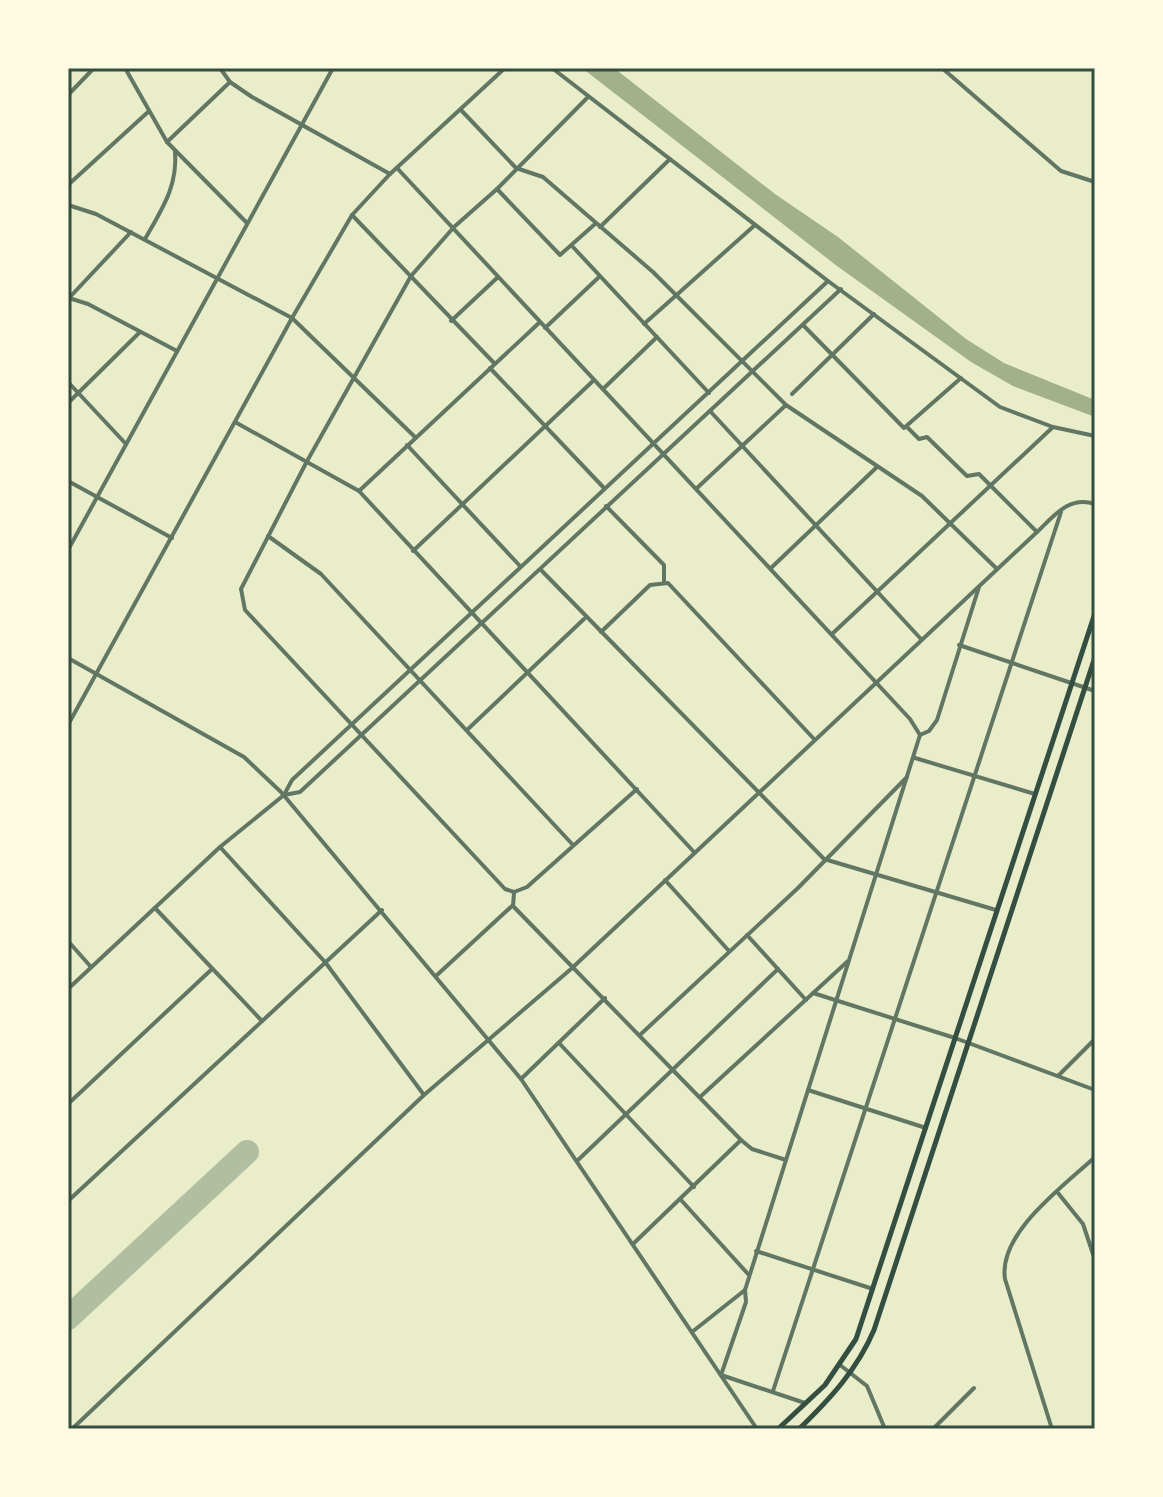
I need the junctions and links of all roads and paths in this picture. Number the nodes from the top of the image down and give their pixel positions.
1 (94, 68) edge
2 (125, 68) edge
3 (220, 68) edge
4 (333, 68) edge
5 (505, 68) edge
6 (552, 68) edge
7 (942, 68) edge
8 (230, 82) junction
9 (68, 95) edge
10 (588, 97) junction
11 (461, 110) junction
12 (148, 112) junction
13 (301, 124) junction
14 (167, 142) junction
15 (175, 151) junction
16 (670, 159) junction
17 (397, 168) junction
18 (516, 168) junction
19 (390, 174) junction
20 (1095, 182) edge
21 (68, 185) edge
22 (497, 189) junction
23 (68, 205) edge
24 (352, 215) junction
25 (247, 223) junction
26 (595, 224) junction
27 (755, 225) junction
28 (454, 227) junction
29 (600, 227) junction
30 (131, 232) junction
31 (145, 239) junction
32 (573, 247) junction
33 (411, 276) junction
34 (600, 276) junction
35 (498, 277) junction
36 (217, 279) junction
37 (828, 281) junction
38 (841, 289) junction
39 (676, 293) junction
40 (69, 298) edge
41 (874, 314) junction
42 (292, 318) junction
43 (451, 321) junction
44 (540, 322) junction
45 (644, 324) junction
46 (802, 325) junction
47 (545, 328) junction
48 (141, 332) junction
49 (657, 337) junction
50 (177, 351) junction
51 (831, 355) junction
52 (741, 362) junction
53 (492, 366) junction
54 (751, 373) junction
55 (354, 378) junction
56 (961, 378) junction
57 (594, 380) junction
58 (68, 382) edge
59 (603, 389) junction
60 (78, 393) junction
61 (709, 393) junction
62 (792, 394) dead end
63 (68, 403) edge
64 (786, 405) junction
65 (710, 411) junction
66 (235, 422) junction
67 (546, 426) junction
68 (1053, 427) junction
69 (908, 428) junction
70 (1095, 436) edge
71 (415, 437) junction
72 (654, 443) junction
73 (126, 444) junction
74 (407, 445) junction
75 (742, 446) junction
76 (664, 454) junction
77 (306, 463) junction
78 (877, 467) junction
79 (68, 481) edge
80 (992, 486) junction
81 (605, 489) junction
82 (696, 489) junction
83 (359, 491) junction
84 (97, 497) junction
85 (1095, 504) edge
86 (463, 505) junction
87 (606, 506) junction
88 (1062, 509) junction
89 (952, 524) junction
90 (814, 526) junction
91 (1037, 532) junction
92 (268, 536) junction
93 (172, 538) junction
94 (68, 550) edge
95 (413, 551) junction
96 (521, 566) junction
97 (771, 568) junction
98 (997, 569) junction
99 (541, 570) junction
100 (664, 582) junction
101 (980, 585) junction
102 (876, 593) junction
103 (473, 612) junction
104 (1095, 613) edge
105 (585, 618) junction
106 (482, 624) junction
107 (601, 632) junction
108 (832, 634) junction
109 (921, 639) junction
110 (959, 645) junction
111 (1095, 657) edge
112 (68, 658) edge
113 (1012, 663) junction
114 (411, 670) junction
115 (526, 672) junction
116 (96, 673) junction
117 (422, 681) junction
118 (876, 682) junction
119 (1072, 683) junction
120 (1086, 688) junction
121 (1095, 691) edge
122 (68, 725) edge
123 (351, 726) junction
124 (467, 730) junction
125 (920, 735) junction
126 (361, 736) junction
127 (814, 739) junction
128 (915, 758) junction
129 (975, 775) junction
130 (909, 776) junction
131 (637, 789) junction
132 (758, 792) junction
133 (1035, 794) junction
134 (284, 795) junction
135 (573, 845) junction
136 (220, 847) junction
137 (1017, 848) junction
138 (694, 852) junction
139 (1031, 852) junction
140 (824, 859) junction
141 (878, 873) junction
142 (665, 880) junction
143 (936, 890) junction
144 (514, 892) junction
145 (1001, 894) junction
146 (1016, 899) junction
147 (513, 906) junction
148 (155, 908) junction
149 (382, 910) junction
150 (996, 910) junction
151 (747, 935) junction
152 (68, 941) edge
153 (729, 951) junction
154 (848, 961) junction
155 (325, 962) junction
156 (575, 966) junction
157 (91, 967) junction
158 (212, 969) junction
159 (778, 969) junction
160 (437, 975) junction
161 (68, 989) edge
162 (813, 993) junction
163 (605, 998) junction
164 (837, 999) junction
165 (806, 1000) junction
166 (895, 1018) junction
167 (262, 1021) junction
168 (641, 1034) junction
169 (955, 1038) junction
170 (1095, 1039) edge
171 (492, 1040) junction
172 (559, 1043) junction
173 (969, 1043) junction
174 (672, 1067) junction
175 (1059, 1075) junction
176 (521, 1079) junction
177 (808, 1090) junction
178 (1095, 1090) edge
179 (424, 1095) junction
180 (700, 1097) junction
181 (68, 1104) edge
182 (866, 1108) junction
183 (627, 1113) junction
184 (926, 1128) junction
185 (741, 1140) junction
186 (1095, 1157) edge
187 (786, 1160) junction
188 (577, 1161) junction
189 (694, 1187) junction
190 (1058, 1193) junction
191 (681, 1200) junction
192 (68, 1201) edge
193 (633, 1244) junction
194 (756, 1251) junction
195 (1095, 1260) edge
196 (814, 1268) junction
197 (748, 1274) junction
198 (873, 1289) junction
199 (745, 1290) junction
200 (692, 1332) junction
201 (840, 1365) junction
202 (850, 1374) junction
203 (721, 1375) junction
204 (974, 1388) dead end
205 (773, 1391) junction
206 (806, 1403) junction
207 (72, 1429) edge
208 (757, 1429) edge
209 (778, 1429) edge
210 (799, 1429) edge
211 (885, 1429) edge
212 (933, 1429) edge
213 (1052, 1429) edge

1 - 9 street
2 - 12 street
3 - 8 street
4 - 13 street
5 - 11 street
6 - 10 street
7 - 20 street
8 - 13 street
8 - 14 street
10 - 16 street
10 - 18 street
11 - 17 street
11 - 18 street
12 - 14 street
12 - 21 street
13 - 19 street
13 - 25 street
14 - 15 street
15 - 25 street
15 - 31 street
16 - 27 street
16 - 29 street
17 - 19 street
17 - 28 street
18 - 22 street
18 - 26 street
19 - 24 street
22 - 28 street
22 - 32 street
23 - 30 street
24 - 33 street
24 - 42 street
25 - 36 street
26 - 29 street
26 - 32 street
27 - 37 street
27 - 39 street
28 - 33 street
28 - 35 street
29 - 39 street
30 - 31 street
30 - 40 street
31 - 36 street
32 - 34 street
33 - 43 street
33 - 55 street
34 - 45 street
34 - 47 street
35 - 43 street
35 - 44 street
36 - 42 street
36 - 50 street
37 - 38 street
37 - 52 street
38 - 41 street
38 - 46 street
39 - 45 street
39 - 52 street
40 - 48 street
41 - 51 street
41 - 56 street
42 - 55 street
42 - 66 street
43 - 53 street
44 - 47 street
44 - 53 street
45 - 49 street
46 - 51 street
46 - 54 street
47 - 57 street
48 - 50 street
48 - 60 street
49 - 59 street
49 - 61 street
50 - 73 street
51 - 62 street
51 - 69 street
52 - 54 street
52 - 61 street
53 - 67 street
53 - 71 street
54 - 64 street
54 - 65 street
55 - 71 street
55 - 77 street
56 - 68 street
56 - 69 street
57 - 59 street
57 - 67 street
58 - 60 street
59 - 72 street
60 - 63 street
60 - 73 street
61 - 72 street
64 - 75 street
64 - 78 street
65 - 75 street
65 - 76 street
66 - 77 street
66 - 93 street
67 - 81 street
67 - 86 street
68 - 70 street
68 - 80 street
69 - 80 street
71 - 74 street
72 - 76 street
72 - 81 street
73 - 84 street
74 - 83 street
74 - 86 street
75 - 82 street
75 - 90 street
76 - 82 street
76 - 87 street
77 - 83 street
77 - 92 street
78 - 89 street
78 - 90 street
79 - 84 street
80 - 89 street
80 - 91 street
81 - 96 street
82 - 97 street
83 - 95 street
84 - 93 street
84 - 94 street
85 - 88 street
86 - 95 street
86 - 96 street
87 - 99 street
87 - 100 street
88 - 91 street
88 - 113 street
89 - 98 street
89 - 102 street
90 - 97 street
90 - 102 street
91 - 98 street
92 - 114 street
92 - 123 street
93 - 116 street
95 - 103 street
96 - 103 street
97 - 108 street
98 - 101 street
99 - 105 street
99 - 106 street
100 - 107 street
100 - 127 street
101 - 109 street
101 - 110 street
102 - 108 street
102 - 109 street
103 - 106 street
103 - 114 street
104 - 119 main road
105 - 107 street
105 - 115 street
106 - 115 street
106 - 117 street
107 - 132 street
108 - 118 street
109 - 118 street
110 - 113 street
110 - 125 street
111 - 120 main road
112 - 116 street
113 - 119 street
113 - 129 street
114 - 117 street
114 - 123 street
115 - 124 street
115 - 131 street
116 - 122 street
116 - 134 street
117 - 124 street
117 - 126 street
118 - 125 street
118 - 127 street
119 - 120 street
119 - 133 main road
120 - 121 street
120 - 139 main road
123 - 126 street
123 - 134 street
124 - 135 street
125 - 128 street
126 - 134 street
126 - 144 street
127 - 132 street
128 - 129 street
128 - 130 street
129 - 133 street
129 - 143 street
130 - 140 street
130 - 141 street
131 - 135 street
131 - 138 street
132 - 138 street
132 - 140 street
133 - 137 main road
134 - 136 street
134 - 149 street
135 - 144 street
136 - 148 street
136 - 155 street
137 - 139 main road
137 - 145 main road
138 - 142 street
139 - 146 main road
140 - 141 street
140 - 151 street
141 - 143 street
141 - 154 street
142 - 153 street
142 - 156 street
143 - 150 street
143 - 166 street
144 - 147 street
145 - 146 main road
145 - 150 main road
146 - 173 main road
147 - 156 street
147 - 160 street
148 - 157 street
148 - 158 street
149 - 155 street
149 - 160 street
150 - 169 main road
151 - 153 street
151 - 159 street
152 - 157 street
153 - 168 street
154 - 162 street
154 - 164 street
155 - 167 street
155 - 179 street
156 - 163 street
156 - 171 street
157 - 161 street
158 - 167 street
158 - 181 street
159 - 165 street
159 - 174 street
160 - 171 street
162 - 164 street
162 - 165 street
163 - 168 street
163 - 172 street
164 - 166 street
164 - 177 street
165 - 180 street
166 - 169 street
166 - 182 street
167 - 192 street
168 - 174 street
169 - 173 street
169 - 184 main road
170 - 175 street
171 - 176 street
171 - 179 street
172 - 176 street
172 - 183 street
173 - 175 street
173 - 202 main road
174 - 180 street
174 - 183 street
175 - 178 street
176 - 188 street
177 - 182 street
177 - 187 street
179 - 207 street
180 - 185 street
182 - 184 street
182 - 196 street
183 - 188 street
183 - 189 street
184 - 198 main road
185 - 187 street
185 - 189 street
186 - 190 street
187 - 194 street
188 - 193 street
189 - 191 street
190 - 195 street
190 - 213 street
191 - 193 street
191 - 197 street
193 - 200 street
194 - 196 street
194 - 197 street
196 - 198 street
196 - 205 street
197 - 199 street
198 - 201 main road
199 - 200 street
199 - 203 street
200 - 203 street
201 - 202 street
201 - 206 main road
202 - 210 main road
202 - 211 street
203 - 205 street
203 - 208 street
204 - 212 street
205 - 206 street
206 - 209 main road

